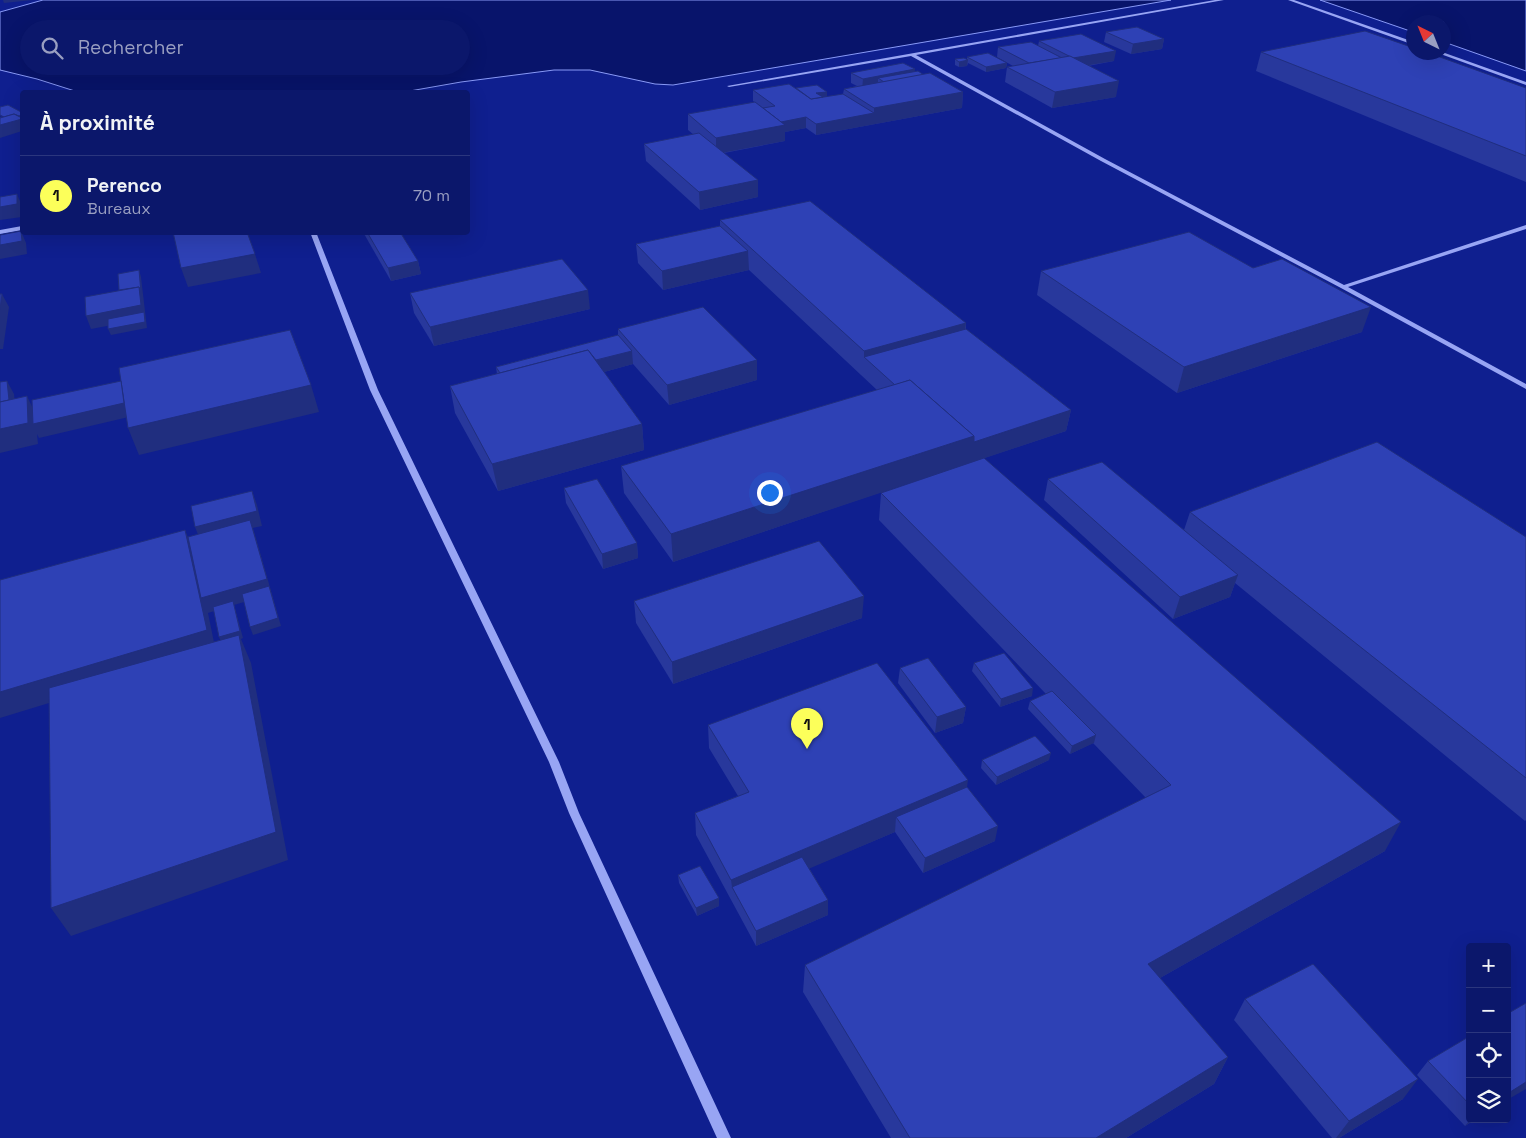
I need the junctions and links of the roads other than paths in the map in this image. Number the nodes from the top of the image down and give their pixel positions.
1 (1222, 0) edge
2 (1290, 0) edge
3 (1406, 41) edge
4 (911, 54) junction
5 (1451, 57) edge
6 (1526, 84) edge
7 (729, 86) dead end
8 (1526, 227) edge
9 (20, 228) edge
10 (0, 232) edge
11 (314, 235) edge
12 (1343, 287) junction
13 (1526, 387) edge
14 (724, 1138) edge

1 - 4 street
2 - 3 street
4 - 7 street
4 - 12 street
5 - 6 street
8 - 12 street
9 - 10 street
11 - 14 street
12 - 13 street

